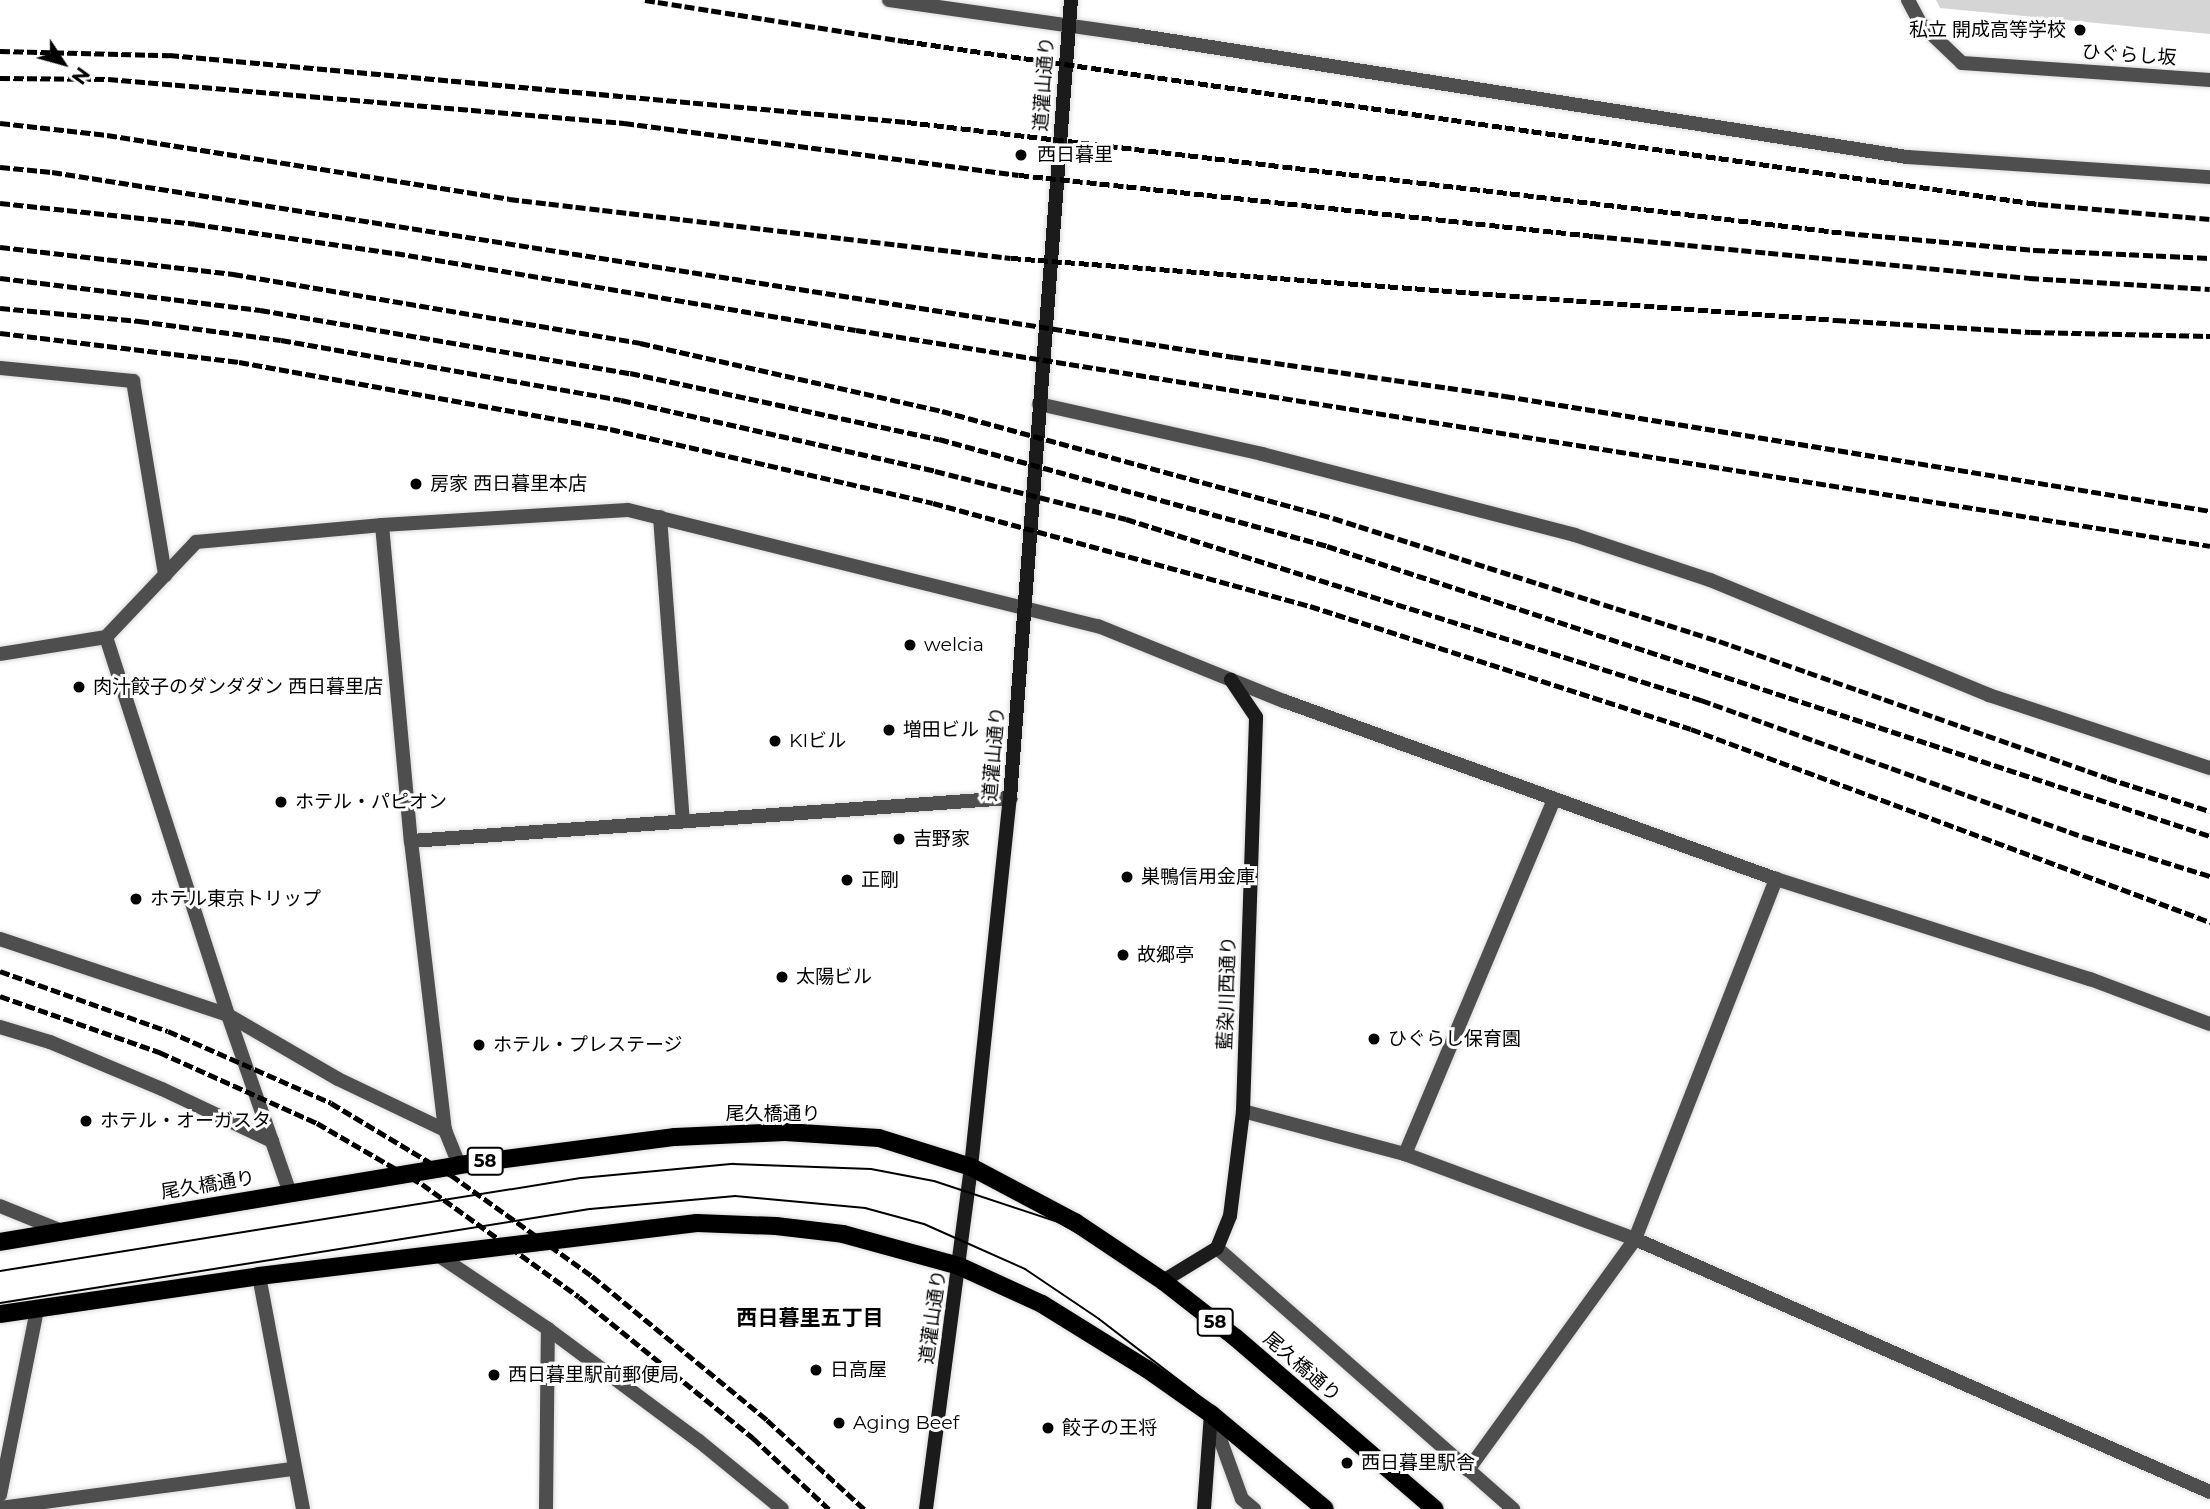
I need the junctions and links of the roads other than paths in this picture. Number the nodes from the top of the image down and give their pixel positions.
1 (889, 0) edge
2 (1070, 0) edge
3 (1908, 0) edge
4 (1068, 25) junction
5 (2210, 80) edge
6 (2210, 177) edge
7 (0, 368) edge
8 (1039, 404) junction
9 (660, 517) junction
10 (382, 525) junction
11 (165, 575) junction
12 (1025, 606) junction
13 (106, 637) junction
14 (0, 654) edge
15 (1230, 680) junction
16 (2210, 768) edge
17 (1010, 798) junction
18 (1554, 799) junction
19 (683, 821) junction
20 (411, 841) junction
21 (1776, 879) junction
22 (0, 939) edge
23 (228, 1015) junction
24 (2210, 1024) edge
25 (0, 1027) edge
26 (1242, 1111) junction
27 (445, 1130) junction
28 (272, 1141) junction
29 (1405, 1154) junction
30 (459, 1165) junction
31 (971, 1167) junction
32 (290, 1193) junction
33 (0, 1206) edge
34 (62, 1231) junction
35 (1635, 1239) junction
36 (0, 1242) edge
37 (1217, 1248) junction
38 (435, 1253) junction
39 (960, 1266) junction
40 (260, 1276) junction
41 (1163, 1281) junction
42 (37, 1309) junction
43 (0, 1314) edge
44 (548, 1329) junction
45 (1211, 1414) junction
46 (294, 1469) junction
47 (1468, 1469) junction
48 (2210, 1492) edge
49 (0, 1495) edge
50 (0, 1508) edge
51 (303, 1509) edge
52 (545, 1509) edge
53 (782, 1509) edge
54 (927, 1509) edge
55 (1204, 1509) edge
56 (1254, 1509) edge
57 (1325, 1509) edge
58 (1436, 1509) edge
59 (1513, 1509) edge

1 - 4 street
2 - 4 main road, 道灌山通り
3 - 5 street, ひぐらし坂
4 - 6 street
4 - 8 main road, 道灌山通り
7 - 11 street
8 - 12 main road, 道灌山通り
8 - 16 street
9 - 10 street
9 - 12 street
9 - 19 street
10 - 11 street
10 - 20 street
11 - 13 street
12 - 15 street
12 - 17 main road, 道灌山通り
13 - 14 street
13 - 23 street
15 - 18 street
15 - 26 main road, 藍染川西通り
17 - 19 street
17 - 31 main road, 道灌山通り
18 - 21 street
18 - 29 street
19 - 20 street
20 - 27 street
21 - 24 street
21 - 35 street
22 - 23 street
23 - 27 street
23 - 28 street
25 - 28 street
26 - 29 street
26 - 37 main road, 藍染川西通り
27 - 30 street
28 - 32 street
29 - 35 street
30 - 31 main road, 尾久橋通り / 58
30 - 32 main road, 尾久橋通り / 58
31 - 39 main road, 道灌山通り
31 - 41 main road, 尾久橋通り / 58
32 - 34 main road, 尾久橋通り / 58
33 - 34 street
34 - 36 main road, 尾久橋通り / 58
35 - 47 street
35 - 48 street
37 - 41 main road
37 - 47 street
38 - 39 main road
38 - 40 main road
38 - 44 street
39 - 45 main road
39 - 54 main road, 道灌山通り
40 - 42 main road
40 - 46 street
41 - 58 main road, 尾久橋通り / 58
42 - 43 main road
42 - 49 street
44 - 52 street
44 - 53 street
45 - 55 main road
45 - 56 street
45 - 57 main road
46 - 50 street
46 - 51 street
47 - 59 street

